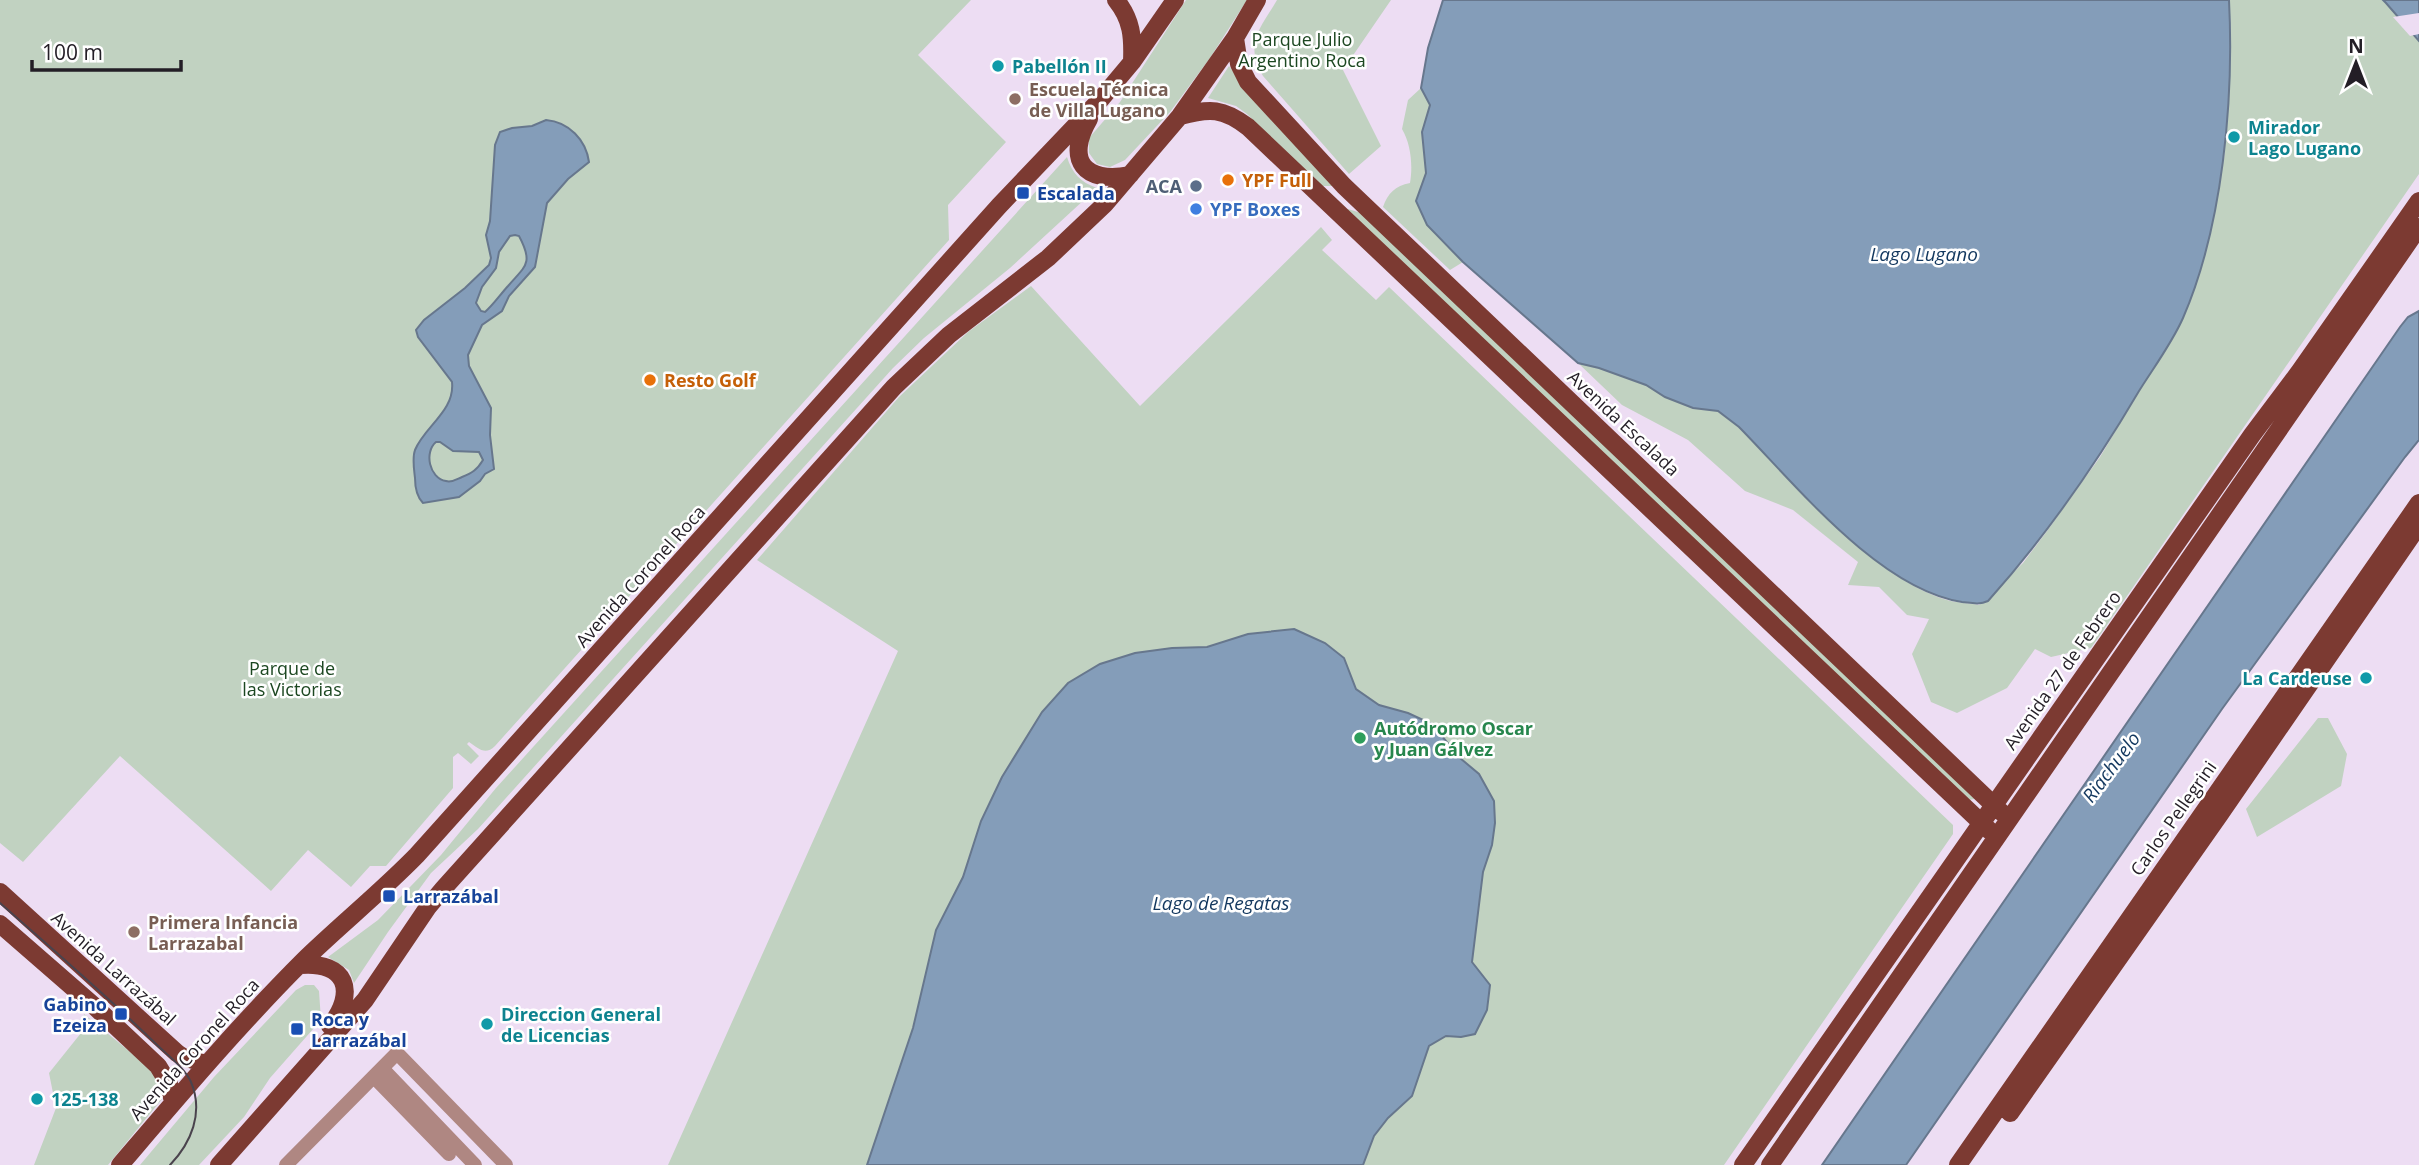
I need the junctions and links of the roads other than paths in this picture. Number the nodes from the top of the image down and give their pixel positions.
1 (1116, 0) edge
2 (1175, 0) edge
3 (1257, 0) edge
4 (1235, 38) junction
5 (1132, 62) junction
6 (1101, 99) junction
7 (1180, 116) junction
8 (1130, 174) junction
9 (1344, 186) junction
10 (2419, 201) edge
11 (1328, 202) junction
12 (2419, 227) edge
13 (2419, 503) edge
14 (2419, 525) edge
15 (1993, 805) junction
16 (2010, 821) junction
17 (1981, 823) junction
18 (1997, 838) junction
19 (0, 892) edge
20 (0, 924) edge
21 (300, 965) junction
22 (315, 1057) junction
23 (205, 1065) junction
24 (378, 1072) junction
25 (173, 1102) junction
26 (491, 1149) junction
27 (449, 1154) dead end
28 (1961, 1161) edge
29 (120, 1165) edge
30 (219, 1165) edge
31 (286, 1165) edge
32 (476, 1165) edge
33 (506, 1165) edge
34 (1743, 1165) edge
35 (1770, 1165) edge

1 - 5 main road
2 - 5 main road, Avenida Coronel Roca
3 - 4 main road
4 - 7 main road
4 - 9 main road, Avenida Escalada
5 - 6 main road, Avenida Coronel Roca
6 - 8 main road
6 - 21 main road, Avenida Coronel Roca
7 - 8 main road
7 - 11 main road
8 - 22 main road
9 - 11 main road
9 - 15 main road, Avenida Escalada
10 - 15 main road, Avenida 27 de Febrero
11 - 17 main road
12 - 16 main road
13 - 28 main road, Carlos Pellegrini
14 - 28 main road, Carlos Pellegrini
15 - 16 main road, Avenida Escalada
15 - 17 main road, Avenida 27 de Febrero
16 - 18 main road
17 - 18 main road
17 - 34 main road, Avenida 27 de Febrero
18 - 35 main road
19 - 23 main road, Avenida Larrazábal
20 - 25 main road
21 - 22 main road
21 - 23 main road, Avenida Coronel Roca
22 - 30 main road
23 - 25 main road, Avenida Coronel Roca
24 - 26 street
24 - 27 street
24 - 31 street
24 - 32 street
25 - 29 main road, Avenida Coronel Roca
26 - 32 street
26 - 33 street

